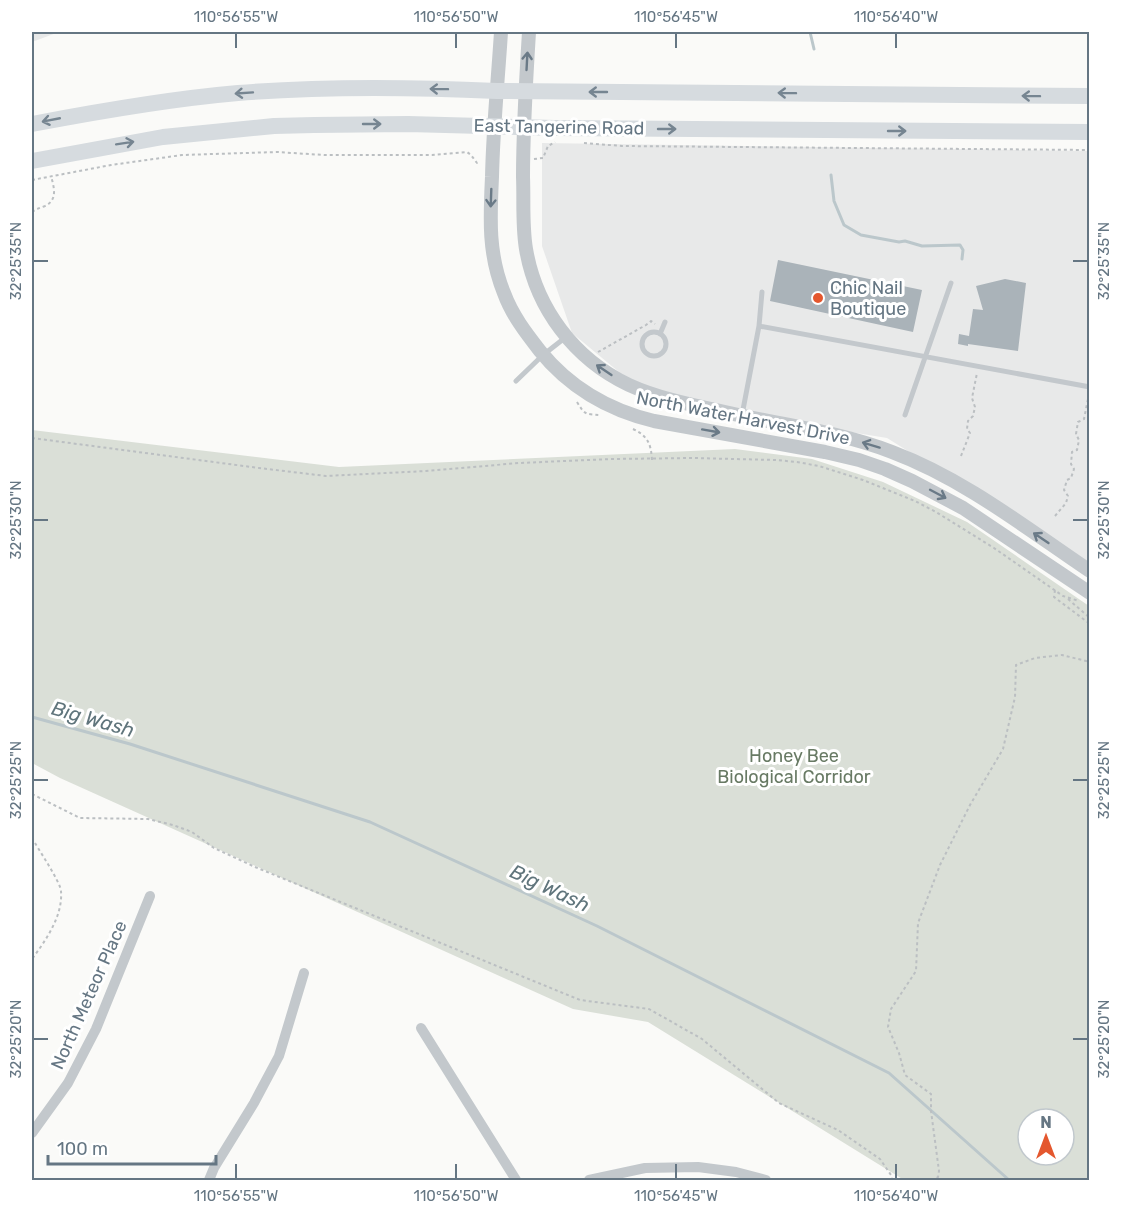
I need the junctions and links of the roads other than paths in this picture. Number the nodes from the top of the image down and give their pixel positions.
1 (501, 32) edge
2 (529, 32) edge
3 (497, 91) junction
4 (526, 92) junction
5 (1089, 96) edge
6 (32, 124) edge
7 (494, 126) junction
8 (525, 127) junction
9 (1089, 132) edge
10 (32, 161) edge
11 (951, 283) dead end
12 (762, 292) dead end
13 (759, 326) junction
14 (662, 328) joint
15 (566, 337) junction
16 (543, 355) junction
17 (926, 356) junction
18 (516, 381) dead end
19 (1089, 387) edge
20 (905, 415) dead end
21 (742, 417) junction
22 (1089, 571) edge
23 (1087, 598) edge
24 (150, 896) dead end
25 (303, 973) dead end
26 (421, 1028) dead end
27 (32, 1133) edge
28 (209, 1180) edge
29 (516, 1180) edge
30 (589, 1180) edge
31 (766, 1180) edge

1 - 3 street, North Water Harvest Drive
4 -> 2 street, North Water Harvest Drive
3 - 4 main road, East Tangerine Road
3 -> 6 main road, East Tangerine Road
3 - 7 street, North Water Harvest Drive
5 -> 4 main road, East Tangerine Road
4 - 8 street, North Water Harvest Drive
7 - 8 main road, East Tangerine Road
10 -> 7 main road, East Tangerine Road
7 -> 16 street, North Water Harvest Drive
8 -> 9 main road, East Tangerine Road
8 - 15 street, North Water Harvest Drive
11 - 17 lane
12 - 13 lane
13 - 17 lane
13 - 21 lane
14 - 14 lane
15 - 16 lane
21 -> 15 street, North Water Harvest Drive
16 - 18 lane
16 -> 23 street, North Water Harvest Drive
17 - 19 lane
17 - 20 lane
22 -> 21 street, North Water Harvest Drive
24 - 27 street, North Meteor Place
25 - 28 street
26 - 29 street
30 - 31 street

